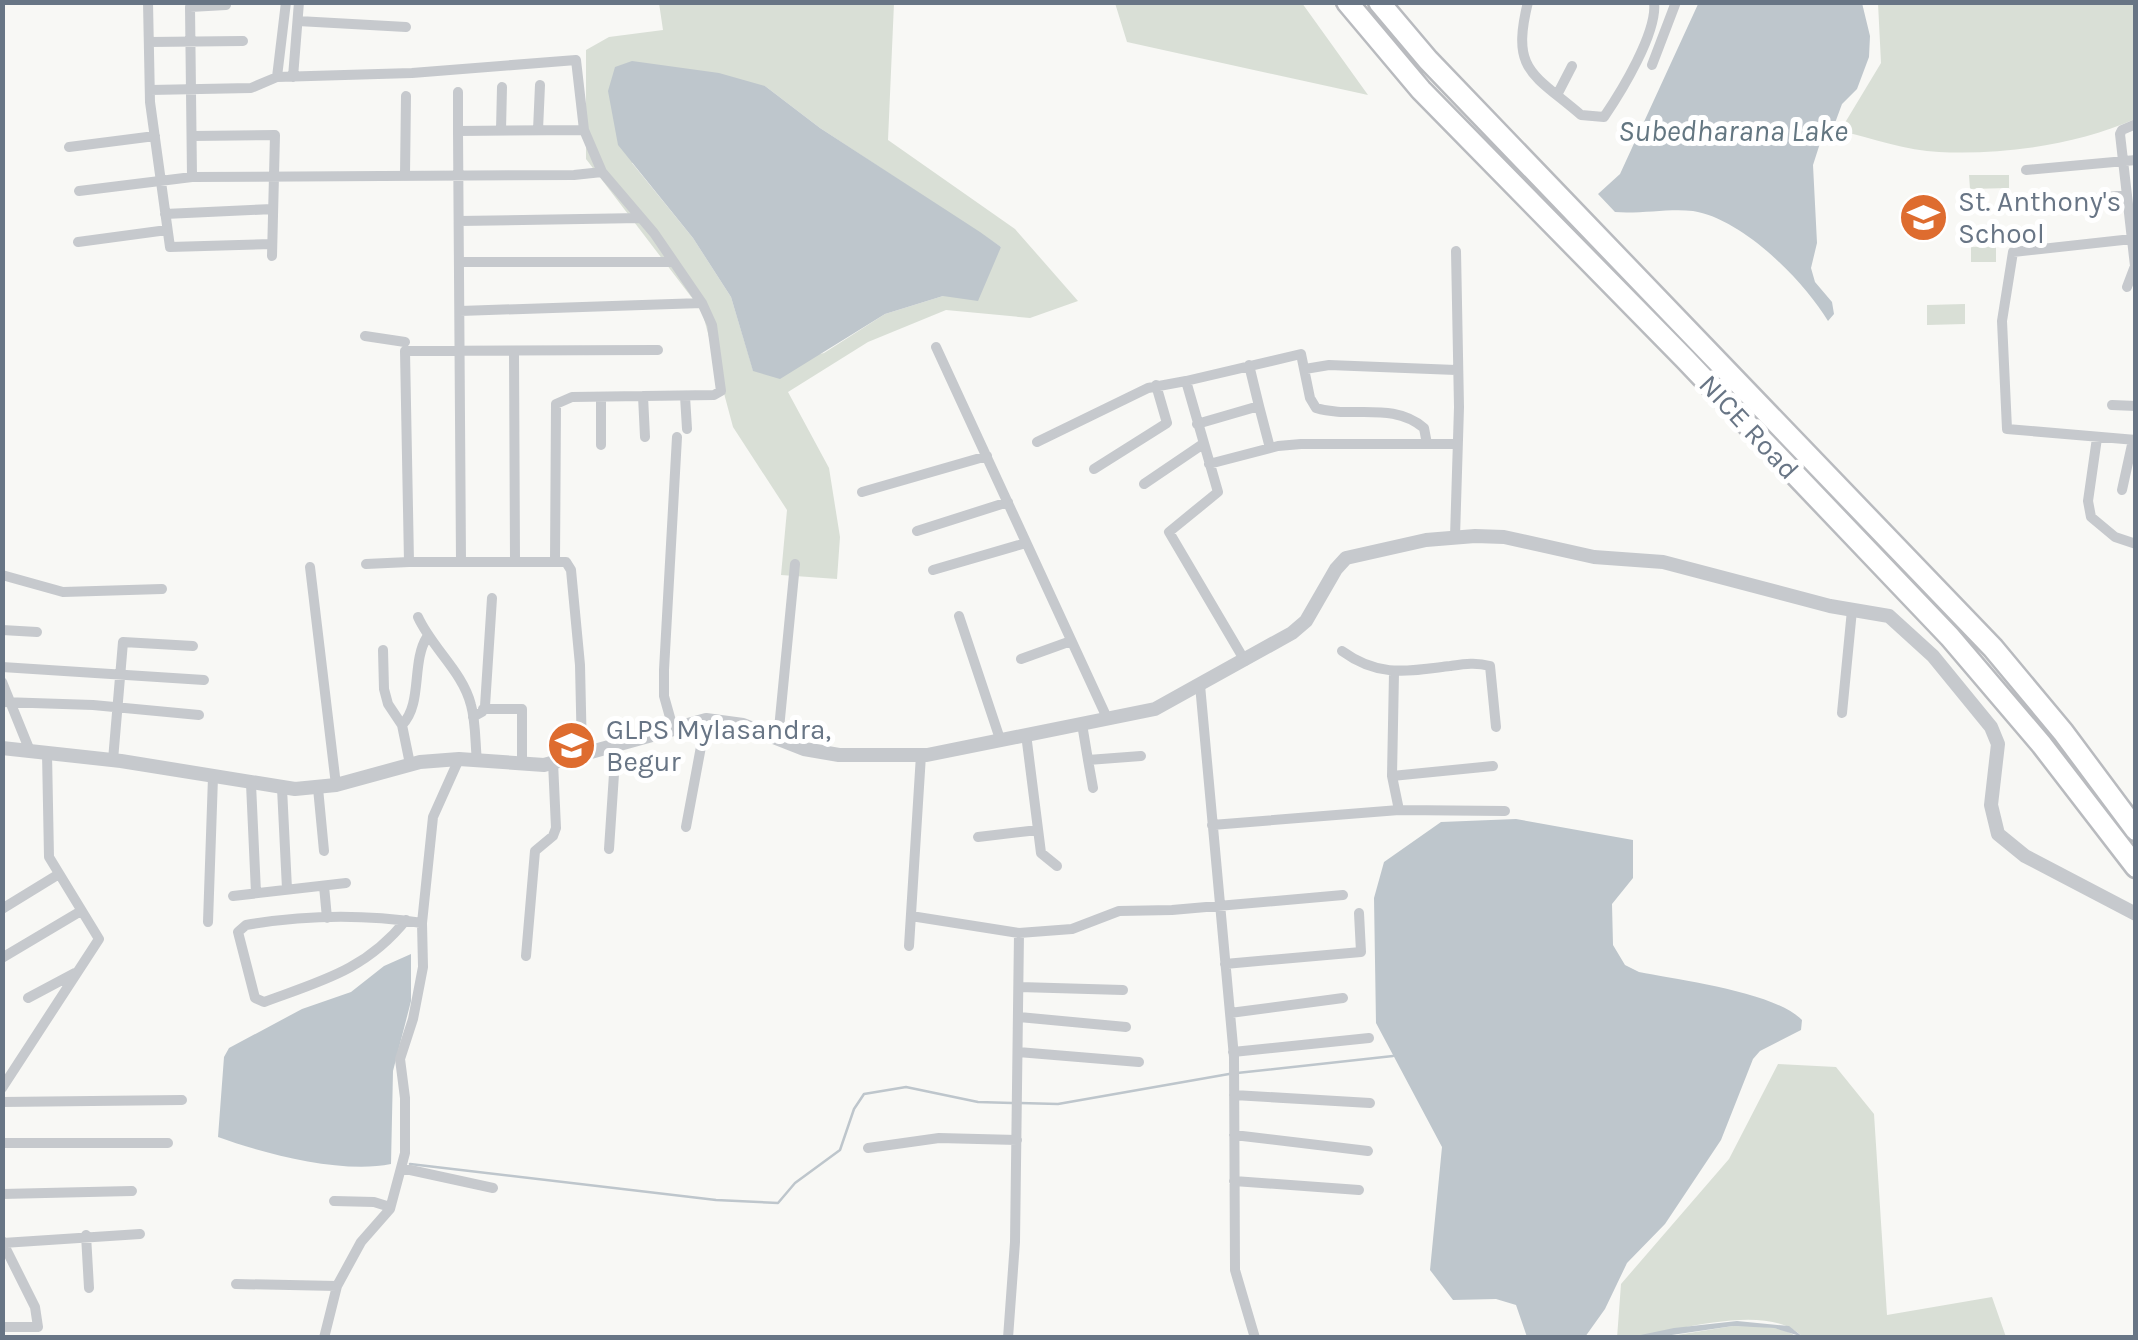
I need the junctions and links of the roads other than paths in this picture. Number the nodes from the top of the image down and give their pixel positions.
1 (148, 2) edge
2 (286, 2) edge
3 (299, 2) edge
4 (1346, 2) edge
5 (1380, 2) edge
6 (1528, 2) edge
7 (1676, 2) edge
8 (226, 5) dead end
9 (1657, 7) edge
10 (298, 21) junction
11 (406, 27) dead end
12 (190, 40) junction
13 (243, 41) dead end
14 (149, 42) junction
15 (1652, 65) dead end
16 (1572, 66) dead end
17 (277, 76) junction
18 (293, 78) junction
19 (540, 85) dead end
20 (502, 87) dead end
21 (190, 89) junction
22 (150, 90) junction
23 (458, 92) dead end
24 (1557, 95) junction
25 (406, 96) dead end
26 (2136, 124) edge
27 (501, 130) junction
28 (538, 130) junction
29 (584, 130) junction
30 (458, 131) junction
31 (155, 136) junction
32 (192, 136) junction
33 (69, 147) dead end
34 (2130, 160) edge
35 (2026, 170) dead end
36 (602, 172) junction
37 (405, 174) junction
38 (458, 174) junction
39 (274, 176) junction
40 (192, 177) junction
41 (161, 180) junction
42 (79, 191) dead end
43 (2128, 195) junction
44 (2031, 205) dead end
45 (274, 209) junction
46 (165, 214) junction
47 (641, 218) junction
48 (459, 221) junction
49 (168, 230) junction
50 (2132, 238) junction
51 (78, 242) dead end
52 (1456, 251) dead end
53 (460, 262) junction
54 (672, 262) junction
55 (2127, 287) dead end
56 (702, 303) junction
57 (460, 311) junction
58 (365, 336) dead end
59 (406, 342) dead end
60 (936, 347) dead end
61 (658, 350) dead end
62 (460, 352) junction
63 (514, 352) junction
64 (1249, 365) junction
65 (1304, 369) junction
66 (1456, 370) junction
67 (1186, 381) junction
68 (1156, 386) junction
69 (643, 396) junction
70 (685, 396) junction
71 (601, 397) junction
72 (2112, 404) dead end
73 (1260, 406) junction
74 (2136, 406) edge
75 (1197, 424) junction
76 (687, 429) dead end
77 (645, 436) dead end
78 (677, 437) dead end
79 (2097, 438) junction
80 (2134, 440) edge
81 (1038, 442) dead end
82 (1203, 444) junction
83 (1427, 444) junction
84 (1457, 444) junction
85 (602, 445) dead end
86 (1270, 448) junction
87 (986, 456) junction
88 (1209, 464) junction
89 (1094, 469) dead end
90 (1144, 484) dead end
91 (2122, 490) dead end
92 (862, 492) dead end
93 (1008, 502) junction
94 (917, 531) dead end
95 (1455, 537) junction
96 (1026, 543) junction
97 (2136, 544) edge
98 (555, 561) junction
99 (409, 562) junction
100 (460, 562) junction
101 (515, 562) junction
102 (366, 564) dead end
103 (795, 564) dead end
104 (310, 567) dead end
105 (933, 570) dead end
106 (2, 574) edge
107 (162, 589) dead end
108 (492, 598) dead end
109 (1852, 610) junction
110 (958, 616) dead end
111 (418, 618) dead end
112 (2, 630) edge
113 (37, 632) dead end
114 (427, 637) junction
115 (1072, 640) junction
116 (193, 646) dead end
117 (383, 650) dead end
118 (1342, 651) dead end
119 (1021, 658) dead end
120 (1245, 661) junction
121 (2, 666) edge
122 (121, 672) junction
123 (1394, 673) junction
124 (204, 680) dead end
125 (2, 682) edge
126 (1200, 686) junction
127 (7, 703) edge
128 (118, 709) junction
129 (484, 709) junction
130 (1842, 713) dead end
131 (200, 715) dead end
132 (473, 717) junction
133 (706, 720) junction
134 (1108, 720) junction
135 (1082, 724) junction
136 (402, 725) junction
137 (1496, 726) dead end
138 (673, 728) junction
139 (1026, 734) junction
140 (778, 739) junction
141 (1000, 739) junction
142 (616, 744) junction
143 (2, 748) edge
144 (30, 751) junction
145 (47, 753) junction
146 (582, 754) junction
147 (921, 755) junction
148 (1141, 756) dead end
149 (113, 760) junction
150 (460, 760) junction
151 (477, 760) junction
152 (1088, 760) junction
153 (553, 762) junction
154 (410, 764) junction
155 (522, 764) junction
156 (1493, 766) dead end
157 (213, 776) junction
158 (1392, 776) junction
159 (250, 784) junction
160 (336, 786) junction
161 (282, 788) junction
162 (318, 788) junction
163 (1093, 788) dead end
164 (1399, 810) junction
165 (1505, 811) dead end
166 (1212, 825) junction
167 (686, 827) dead end
168 (1038, 830) junction
169 (2136, 830) edge
170 (978, 837) dead end
171 (609, 849) dead end
172 (324, 852) dead end
173 (1057, 866) dead end
174 (2136, 867) edge
175 (59, 874) junction
176 (346, 884) dead end
177 (324, 886) junction
178 (287, 889) junction
179 (256, 893) junction
180 (1343, 895) dead end
181 (234, 896) dead end
182 (1220, 906) junction
183 (2, 909) edge
184 (81, 911) junction
185 (1358, 913) dead end
186 (2136, 914) edge
187 (911, 916) junction
188 (327, 918) junction
189 (406, 920) junction
190 (208, 922) dead end
191 (422, 923) junction
192 (1020, 933) junction
193 (909, 946) dead end
194 (526, 956) dead end
195 (2, 958) edge
196 (1225, 964) junction
197 (78, 972) junction
198 (1019, 987) junction
199 (1123, 990) dead end
200 (28, 998) dead end
201 (1343, 998) dead end
202 (1230, 1014) junction
203 (1018, 1017) junction
204 (1126, 1027) dead end
205 (1370, 1038) dead end
206 (1018, 1052) junction
207 (1233, 1052) junction
208 (1139, 1062) dead end
209 (2, 1088) edge
210 (1234, 1095) junction
211 (182, 1100) dead end
212 (2, 1102) edge
213 (1370, 1104) dead end
214 (1234, 1135) junction
215 (1017, 1140) junction
216 (2, 1143) edge
217 (168, 1143) dead end
218 (868, 1148) dead end
219 (1368, 1152) dead end
220 (400, 1168) junction
221 (1234, 1181) junction
222 (493, 1188) dead end
223 (1359, 1190) dead end
224 (132, 1191) dead end
225 (2, 1194) edge
226 (334, 1201) dead end
227 (390, 1207) junction
228 (140, 1234) dead end
229 (86, 1235) junction
230 (3, 1242) edge
231 (236, 1284) dead end
232 (337, 1286) junction
233 (89, 1288) dead end
234 (2, 1327) edge
235 (324, 1338) edge
236 (1008, 1338) edge
237 (1255, 1338) edge

1 - 14 street
2 - 17 street
3 - 10 street
4 - 174 highway, NICE Road
5 - 169 highway, NICE Road
6 - 24 street
7 - 15 street
8 - 12 street
9 - 24 street
10 - 11 street
10 - 18 street
12 - 13 street
12 - 14 street
12 - 21 street
14 - 22 street
16 - 24 street
17 - 18 street
17 - 21 street
18 - 29 street
19 - 28 street
20 - 27 street
21 - 22 street
21 - 32 street
22 - 31 street
23 - 30 street
25 - 37 street
26 - 34 street
27 - 28 street
27 - 30 street
28 - 29 street
29 - 36 street
30 - 38 street
31 - 33 street
31 - 41 street
32 - 39 street
32 - 40 street
34 - 35 street
34 - 43 street
36 - 38 street
36 - 47 street
37 - 38 street
37 - 39 street
38 - 48 street
39 - 40 street
39 - 45 street
40 - 41 street
41 - 42 street
41 - 46 street
43 - 44 street
43 - 50 street
45 - 46 street
45 - 49 street
46 - 49 street
47 - 48 street
47 - 54 street
48 - 53 street
49 - 51 street
50 - 55 street
50 - 79 street
52 - 66 street
53 - 54 street
53 - 57 street
54 - 56 street
56 - 57 street
56 - 70 street
57 - 62 street
58 - 59 street
60 - 87 street
61 - 63 street
62 - 63 street
62 - 99 street
62 - 100 street
63 - 101 street
64 - 65 street
64 - 67 street
64 - 73 street
65 - 66 street
65 - 83 street
66 - 84 street
67 - 68 street
67 - 75 street
68 - 81 street
68 - 89 street
69 - 70 street
69 - 71 street
69 - 77 street
70 - 76 street
71 - 85 street
71 - 98 street
72 - 74 street
73 - 75 street
73 - 86 street
75 - 82 street
78 - 138 street
79 - 80 street
79 - 97 street
80 - 91 street
82 - 88 street
82 - 90 street
83 - 84 street
83 - 86 street
84 - 95 street
86 - 88 street
87 - 92 street
87 - 93 street
88 - 120 street
93 - 94 street
93 - 96 street
95 - 109 street
95 - 120 street
96 - 105 street
96 - 115 street
98 - 101 street
98 - 146 street
99 - 100 street
99 - 102 street
100 - 101 street
103 - 140 street
104 - 160 street
106 - 107 street
108 - 129 street
109 - 130 street
109 - 186 street
110 - 141 street
111 - 114 street
112 - 113 street
114 - 132 street
114 - 136 street
115 - 119 street
115 - 134 street
116 - 122 street
117 - 136 street
118 - 123 street
120 - 126 street
121 - 122 street
122 - 124 street
122 - 128 street
123 - 137 street
123 - 158 street
125 - 127 street
126 - 134 street
126 - 166 street
127 - 128 street
127 - 144 street
128 - 131 street
128 - 149 street
129 - 132 street
129 - 155 street
132 - 151 street
133 - 138 street
133 - 140 street
133 - 167 street
134 - 135 street
135 - 139 street
135 - 152 street
136 - 154 street
138 - 142 street
139 - 141 street
139 - 168 street
140 - 147 street
141 - 147 street
142 - 146 street
142 - 171 street
143 - 144 street
144 - 145 street
145 - 149 street
145 - 175 street
146 - 153 street
147 - 187 street
148 - 152 street
149 - 157 street
150 - 151 street
150 - 154 street
150 - 191 street
151 - 155 street
152 - 163 street
153 - 155 street
153 - 194 street
154 - 160 street
156 - 158 street
157 - 159 street
157 - 190 street
158 - 164 street
159 - 161 street
159 - 179 street
160 - 162 street
161 - 162 street
161 - 178 street
162 - 172 street
164 - 165 street
164 - 166 street
166 - 182 street
168 - 170 street
168 - 173 street
175 - 183 street
175 - 184 street
176 - 177 street
177 - 178 street
177 - 188 street
178 - 179 street
179 - 181 street
180 - 182 street
182 - 192 street
182 - 196 street
184 - 195 street
184 - 197 street
185 - 196 street
187 - 192 street
187 - 193 street
188 - 189 street
188 - 189 street
189 - 191 street
191 - 220 street
192 - 198 street
196 - 202 street
197 - 200 street
197 - 209 street
198 - 199 street
198 - 203 street
201 - 202 street
202 - 207 street
203 - 204 street
203 - 206 street
205 - 207 street
206 - 208 street
206 - 215 street
207 - 210 street
210 - 213 street
210 - 214 street
211 - 212 street
214 - 219 street
214 - 221 street
215 - 218 street
215 - 236 street
216 - 217 street
220 - 222 street
220 - 227 street
221 - 223 street
221 - 237 street
224 - 225 street
226 - 227 street
227 - 232 street
228 - 229 street
229 - 230 street
229 - 233 street
230 - 234 street
231 - 232 street
232 - 235 street

